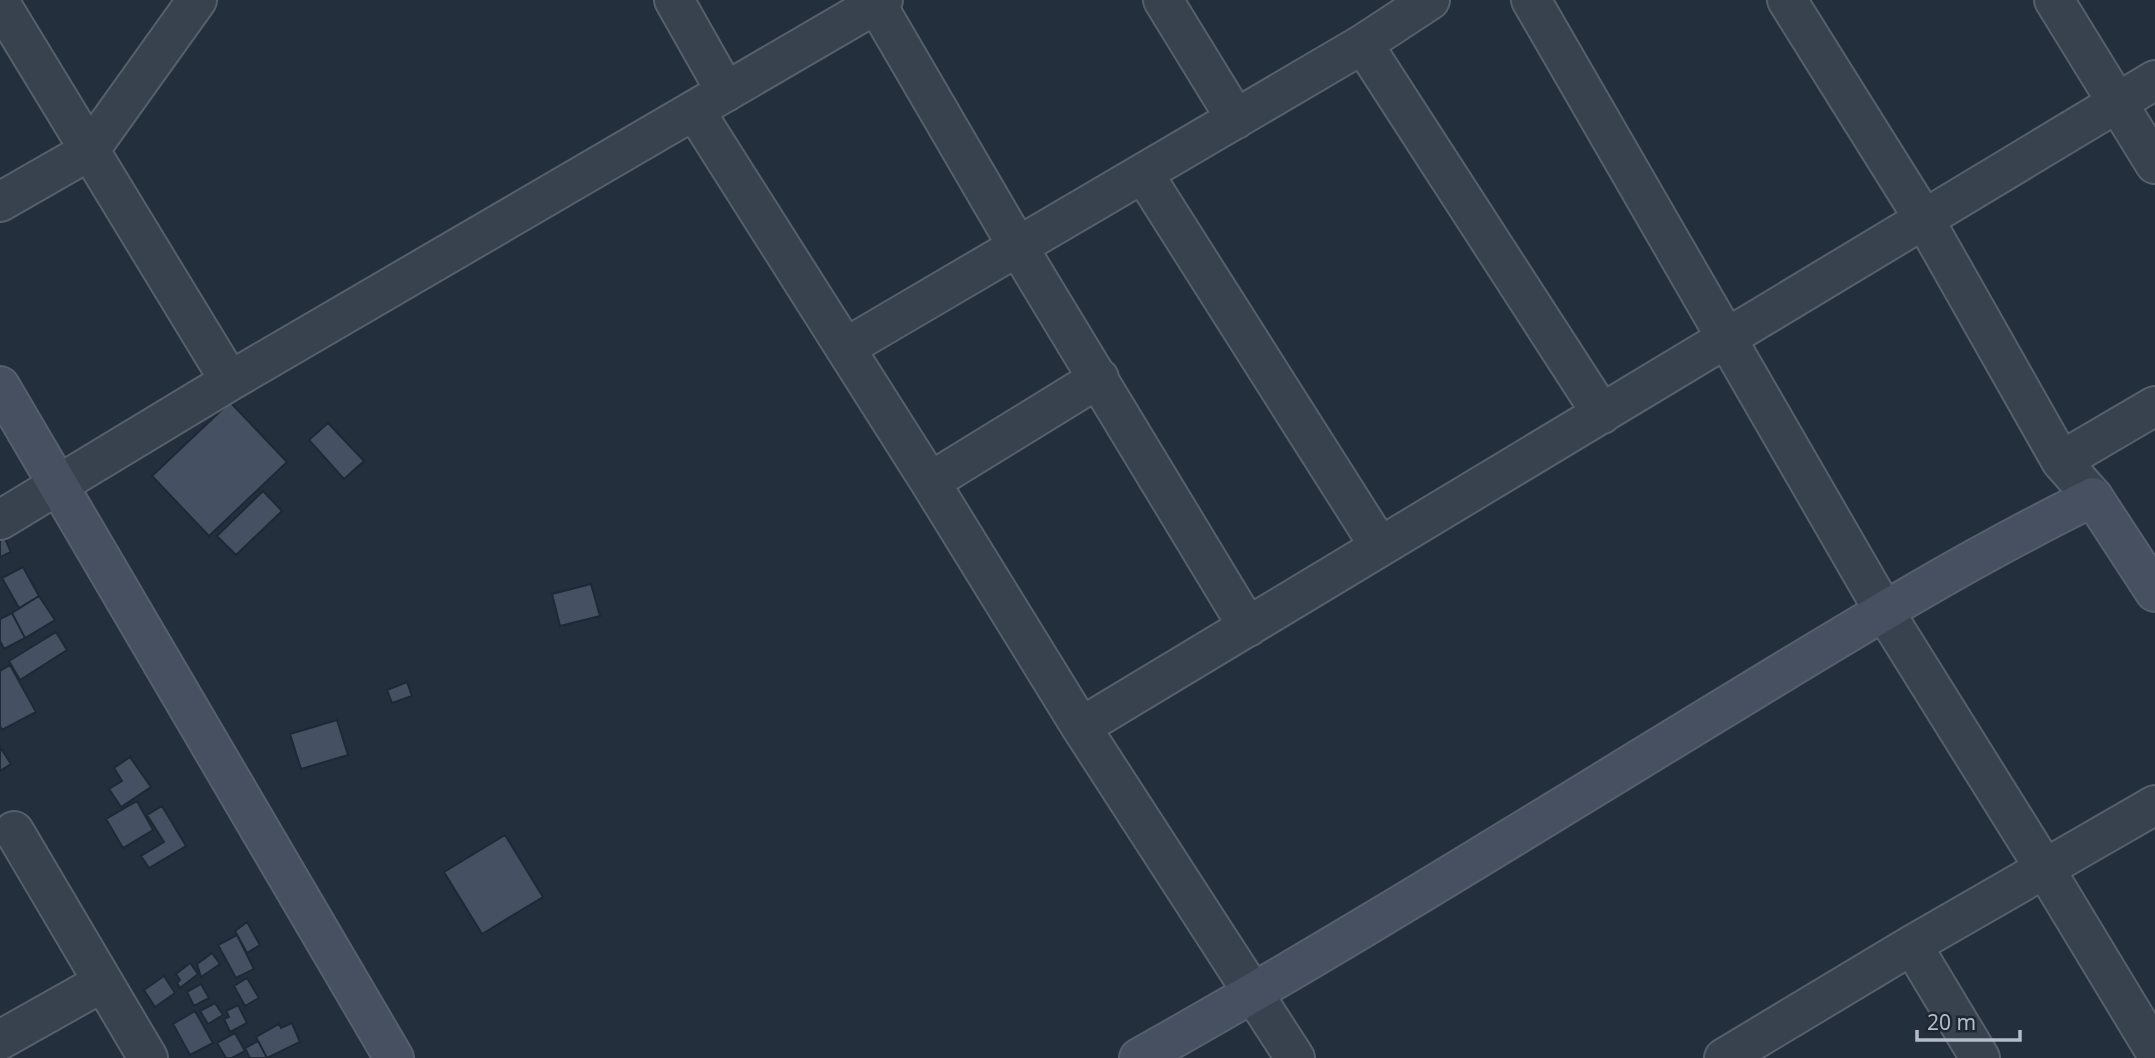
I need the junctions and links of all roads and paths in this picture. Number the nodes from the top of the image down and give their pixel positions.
1 (197, 0) edge
2 (674, 0) edge
3 (1163, 0) edge
4 (1430, 0) edge
5 (1531, 0) edge
6 (1787, 0) edge
7 (2054, 0) edge
8 (878, 1) edge
9 (0, 3) edge
10 (1363, 44) junction
11 (2155, 80) edge
12 (711, 102) junction
13 (2116, 103) junction
14 (1236, 119) junction
15 (89, 151) junction
16 (2155, 164) edge
17 (1143, 173) junction
18 (0, 202) edge
19 (1924, 219) junction
20 (1018, 247) junction
21 (1728, 338) junction
22 (845, 348) junction
23 (1099, 378) junction
24 (230, 381) junction
25 (0, 386) edge
26 (2155, 406) edge
27 (1602, 414) junction
28 (2061, 461) junction
29 (930, 482) junction
30 (58, 485) junction
31 (2093, 497) junction
32 (0, 520) edge
33 (1380, 547) junction
34 (2155, 592) edge
35 (1884, 611) junction
36 (1248, 627) junction
37 (1081, 727) junction
38 (2155, 805) edge
39 (15, 831) dead end
40 (2045, 869) junction
41 (1912, 945) junction
42 (103, 982) junction
43 (1253, 994) junction
44 (0, 1040) edge
45 (2155, 1051) edge
46 (148, 1058) edge
47 (394, 1058) edge
48 (1139, 1058) edge
49 (1295, 1058) edge
50 (1724, 1058) edge
51 (1980, 1058) edge

1 - 15 street
2 - 12 street
3 - 14 street
4 - 10 street
5 - 21 street
6 - 19 street
7 - 13 street
8 - 12 street
8 - 20 street
9 - 15 street
10 - 14 street
10 - 27 street
11 - 13 street
12 - 22 street
12 - 24 street
13 - 16 street
13 - 19 street
14 - 17 street
15 - 18 street
15 - 24 street
17 - 20 street
17 - 33 street
19 - 21 street
19 - 28 street
20 - 22 street
20 - 23 street
21 - 27 street
21 - 35 street
22 - 29 street
23 - 29 street
23 - 36 street
24 - 30 street
25 - 30 main road
26 - 28 street
27 - 33 street
28 - 31 street
29 - 37 street
30 - 32 street
30 - 47 main road
31 - 34 main road
31 - 35 main road
33 - 36 street
35 - 40 street
35 - 43 main road
36 - 37 street
37 - 43 street
38 - 40 street
39 - 42 street
40 - 41 street
40 - 45 street
41 - 50 street
41 - 51 street
42 - 44 street
42 - 46 street
43 - 48 main road
43 - 49 street

